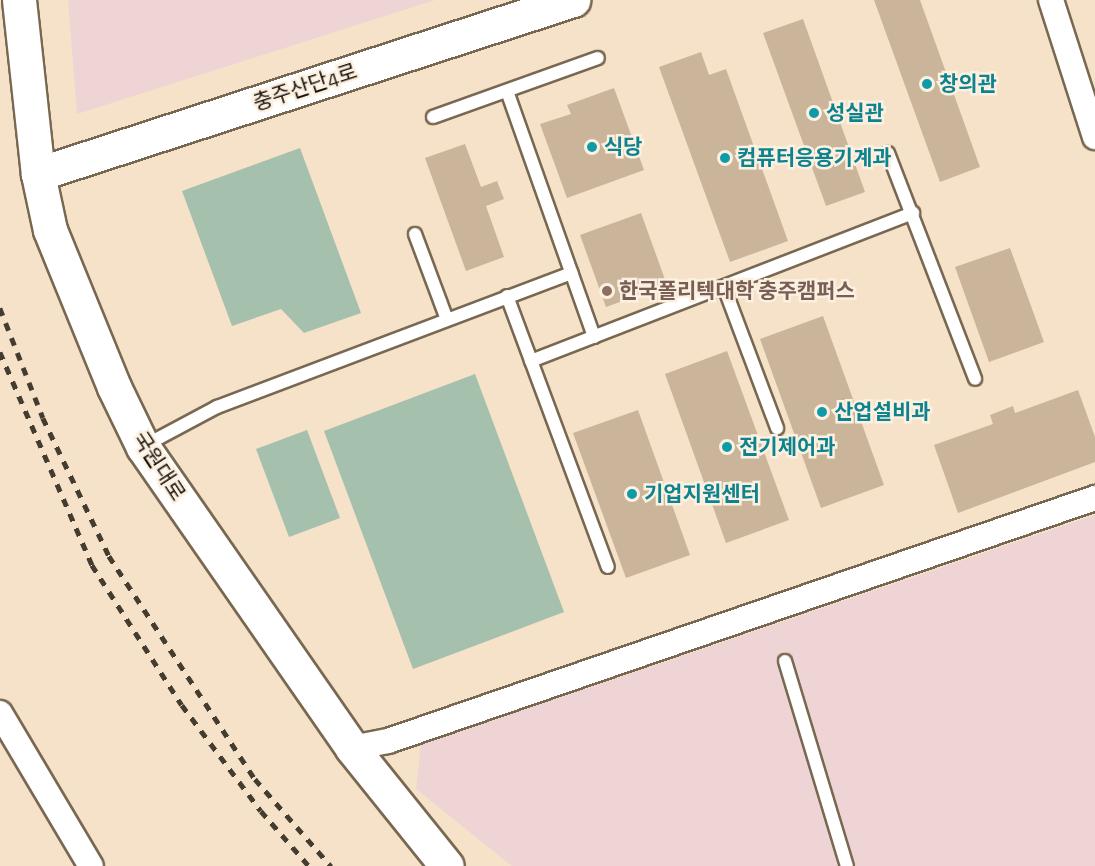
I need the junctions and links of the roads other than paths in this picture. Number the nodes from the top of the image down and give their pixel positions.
1 (19, 0) edge
2 (573, 0) edge
3 (1050, 0) edge
4 (598, 58) dead end
5 (507, 91) junction
6 (432, 117) dead end
7 (1095, 137) edge
8 (888, 153) dead end
9 (38, 174) junction
10 (913, 213) junction
11 (415, 234) dead end
12 (571, 273) junction
13 (724, 287) junction
14 (507, 296) junction
15 (446, 317) junction
16 (594, 337) junction
17 (531, 361) junction
18 (975, 379) dead end
19 (777, 428) dead end
20 (143, 447) junction
21 (1095, 498) edge
22 (608, 567) dead end
23 (785, 661) dead end
24 (0, 713) edge
25 (352, 748) junction
26 (92, 866) edge
27 (447, 866) edge
28 (847, 866) edge

1 - 9 street, 국원대로
2 - 9 street, 충주산단4로
3 - 7 street
4 - 5 lane
5 - 6 lane
5 - 12 lane
8 - 10 lane
9 - 20 street, 국원대로
10 - 13 lane
10 - 18 lane
11 - 15 lane
12 - 14 lane
12 - 16 lane
13 - 16 lane
13 - 19 lane
14 - 15 lane
14 - 17 lane
15 - 20 lane
16 - 17 lane
17 - 22 lane
20 - 25 street, 국원대로
21 - 25 street
23 - 28 lane
24 - 26 street
25 - 27 street, 국원대로

